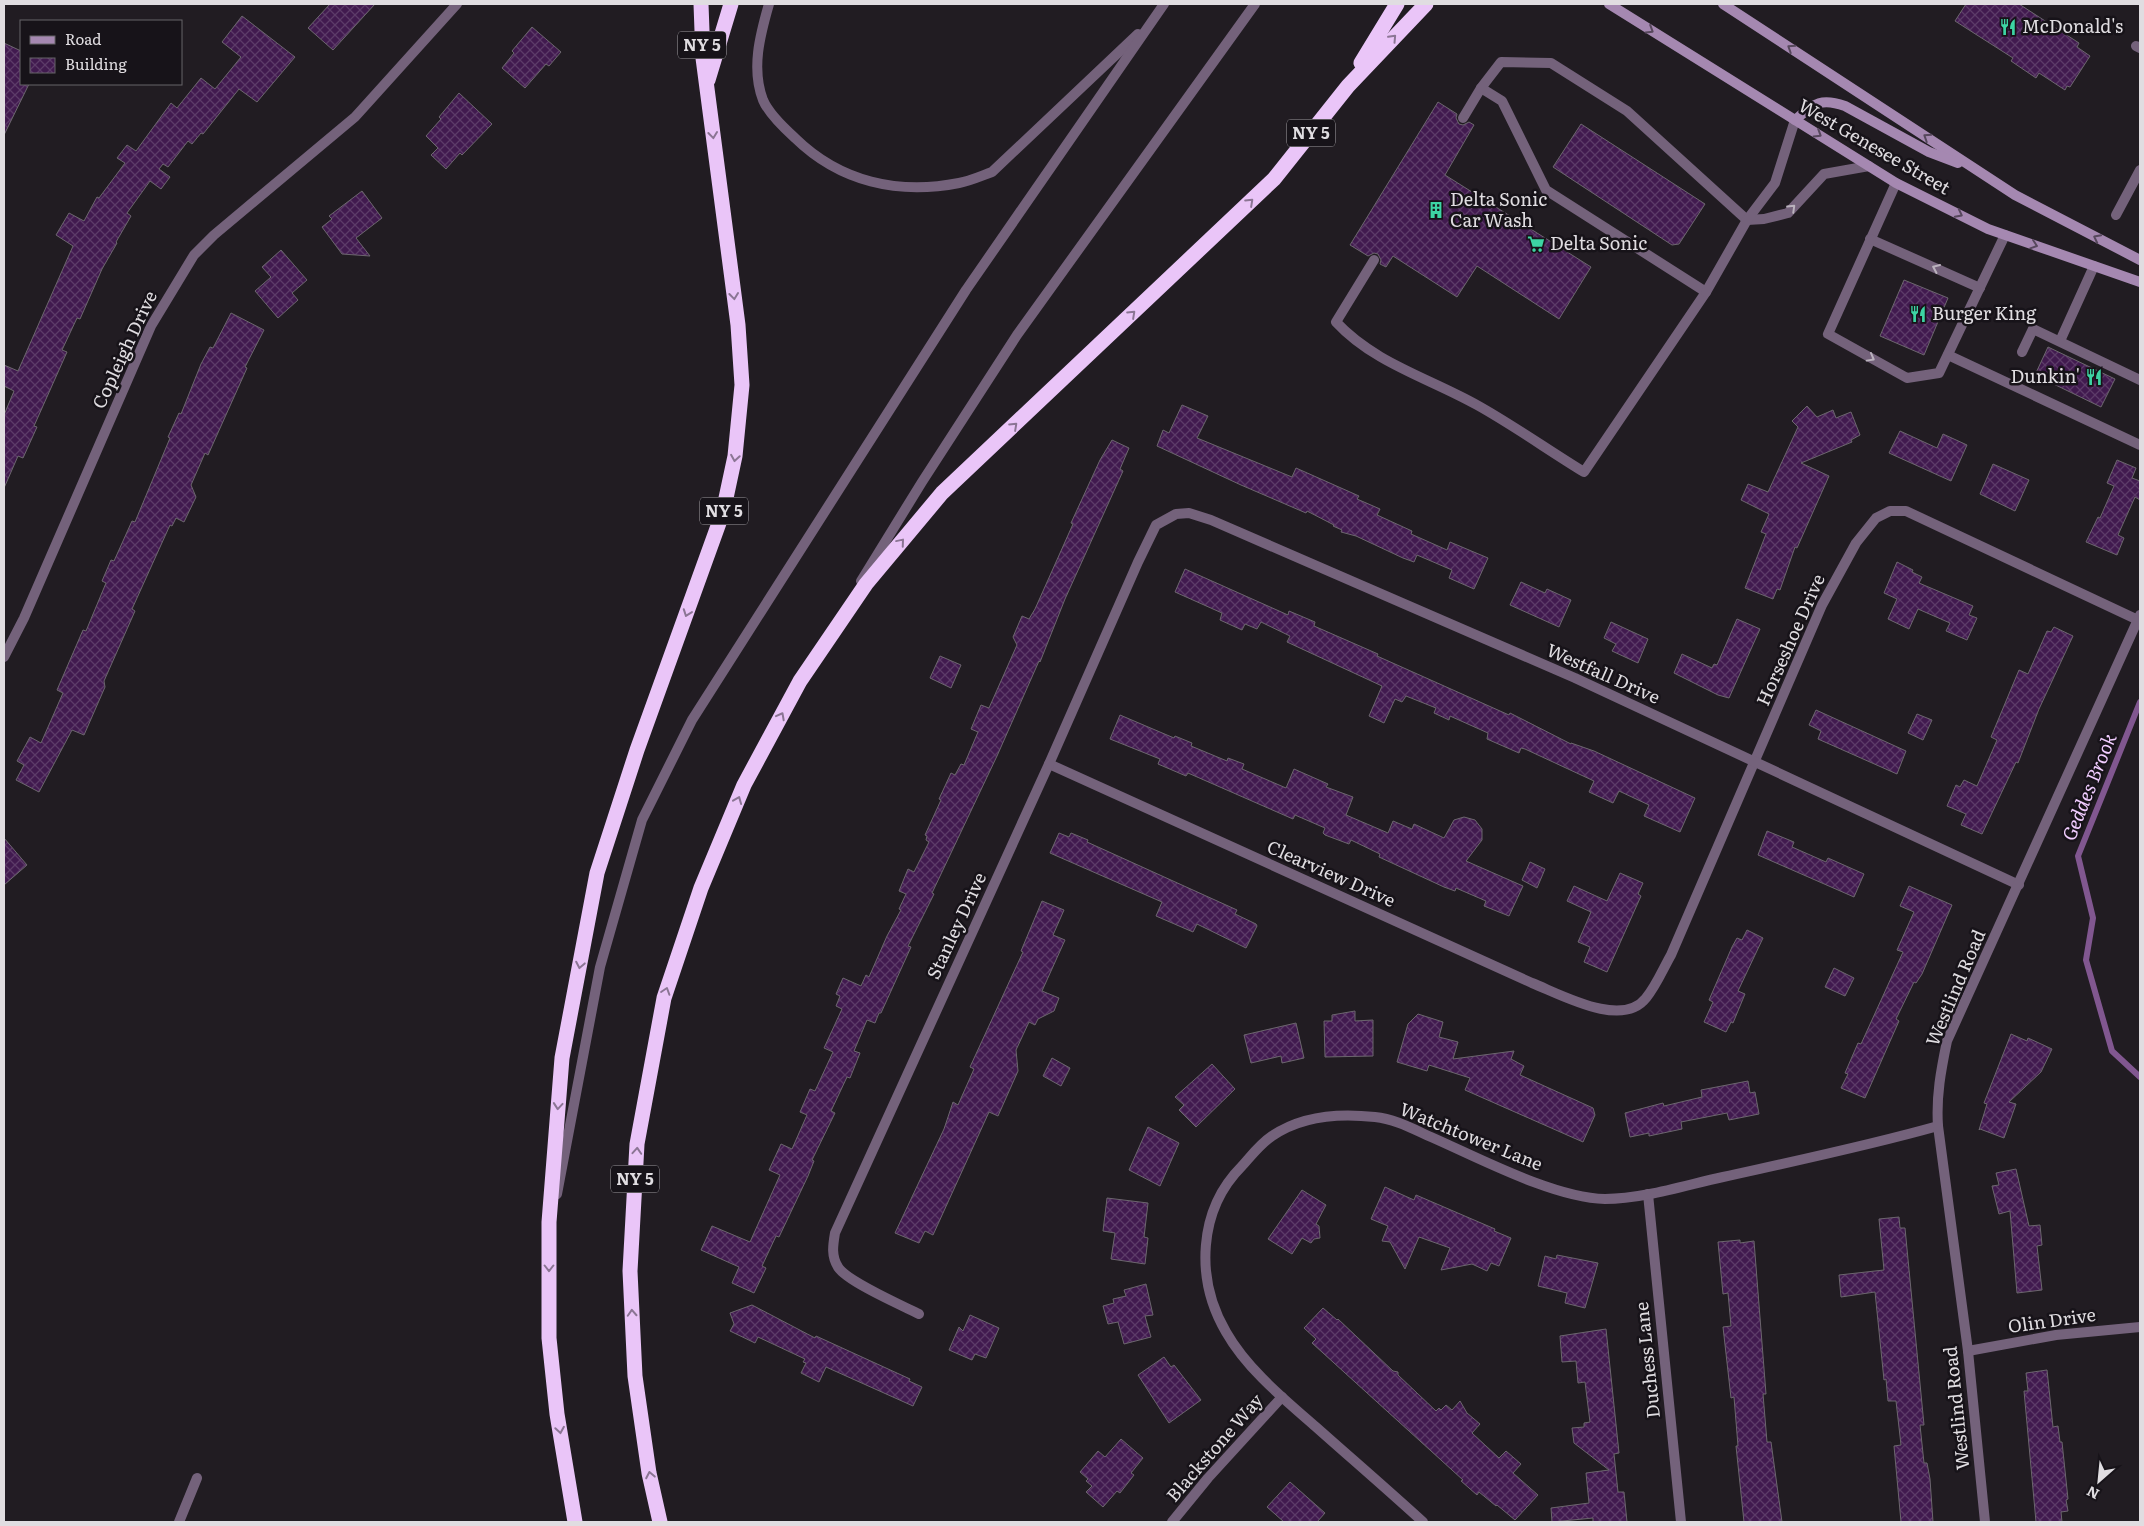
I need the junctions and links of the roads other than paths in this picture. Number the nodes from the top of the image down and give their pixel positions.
1 (457, 4) edge
2 (701, 4) edge
3 (731, 4) edge
4 (768, 4) edge
5 (1164, 4) edge
6 (1255, 4) edge
7 (1397, 4) edge
8 (1426, 4) edge
9 (1609, 4) edge
10 (1723, 4) edge
11 (1153, 19) junction
12 (707, 86) junction
13 (1348, 86) junction
14 (1481, 88) junction
15 (1463, 118) dead end
16 (1795, 120) junction
17 (1869, 166) junction
18 (2140, 170) edge
19 (1978, 171) junction
20 (1896, 183) junction
21 (2116, 215) dead end
22 (1746, 220) junction
23 (2005, 235) junction
24 (1870, 239) junction
25 (1374, 260) dead end
26 (2140, 260) edge
27 (2094, 266) junction
28 (2140, 282) edge
29 (1980, 288) junction
30 (1706, 292) junction
31 (2060, 341) junction
32 (2022, 352) dead end
33 (1948, 355) junction
34 (2140, 380) edge
35 (2140, 445) edge
36 (1167, 518) joint
37 (2139, 617) edge
38 (4, 657) edge
39 (800, 681) junction
40 (1755, 761) junction
41 (1049, 764) junction
42 (2019, 885) junction
43 (1601, 1010) joint
44 (1938, 1126) junction
45 (1648, 1194) junction
46 (549, 1239) junction
47 (919, 1314) dead end
48 (2140, 1327) edge
49 (1968, 1350) junction
50 (1282, 1397) junction
51 (197, 1478) dead end
52 (179, 1522) edge
53 (575, 1522) edge
54 (660, 1522) edge
55 (1172, 1522) edge
56 (1423, 1522) edge
57 (1680, 1522) edge
58 (1985, 1522) edge

1 - 38 street, Copleigh Drive
2 - 12 highway, NY 5
3 - 12 highway
4 - 11 street
5 - 11 street
6 - 39 street
7 - 13 highway, NY 5
13 -> 8 highway
9 -> 16 main road, West Genesee Street
19 -> 10 main road, West Genesee Street
11 - 46 street
12 -> 46 highway, NY 5
39 -> 13 highway, NY 5
14 - 15 street
14 - 22 street
14 - 30 street
16 -> 17 main road, West Genesee Street
16 - 19 main road
16 - 22 street
17 - 20 main road, West Genesee Street
22 -> 17 street
18 - 21 street
26 -> 19 main road, West Genesee Street
20 -> 23 main road, West Genesee Street
20 - 24 street
22 - 30 street
23 -> 27 main road, West Genesee Street
23 - 29 street
29 -> 24 street
24 -> 33 street
25 - 30 street
27 - 28 main road, West Genesee Street
27 - 31 street
29 - 33 street
31 - 32 street
31 - 34 street
33 - 35 street
36 - 40 street, Westfall Drive
36 - 41 street, Stanley Drive
37 - 40 street, Horseshoe Drive
37 - 42 street, Westlind Road
54 -> 39 highway, NY 5
40 - 42 street, Westfall Drive
40 - 43 street, Horseshoe Drive
41 - 43 street, Clearview Drive
41 - 47 street, Stanley Drive
42 - 44 street, Westlind Road
44 - 45 street, Watchtower Lane
44 - 49 street, Westlind Road
45 - 50 street, Watchtower Lane
45 - 57 street, Duchess Lane
46 -> 53 highway, NY 5
48 - 49 street, Olin Drive
49 - 58 street, Westlind Road
50 - 55 street, Blackstone Way
50 - 56 street, Watchtower Lane
51 - 52 street

